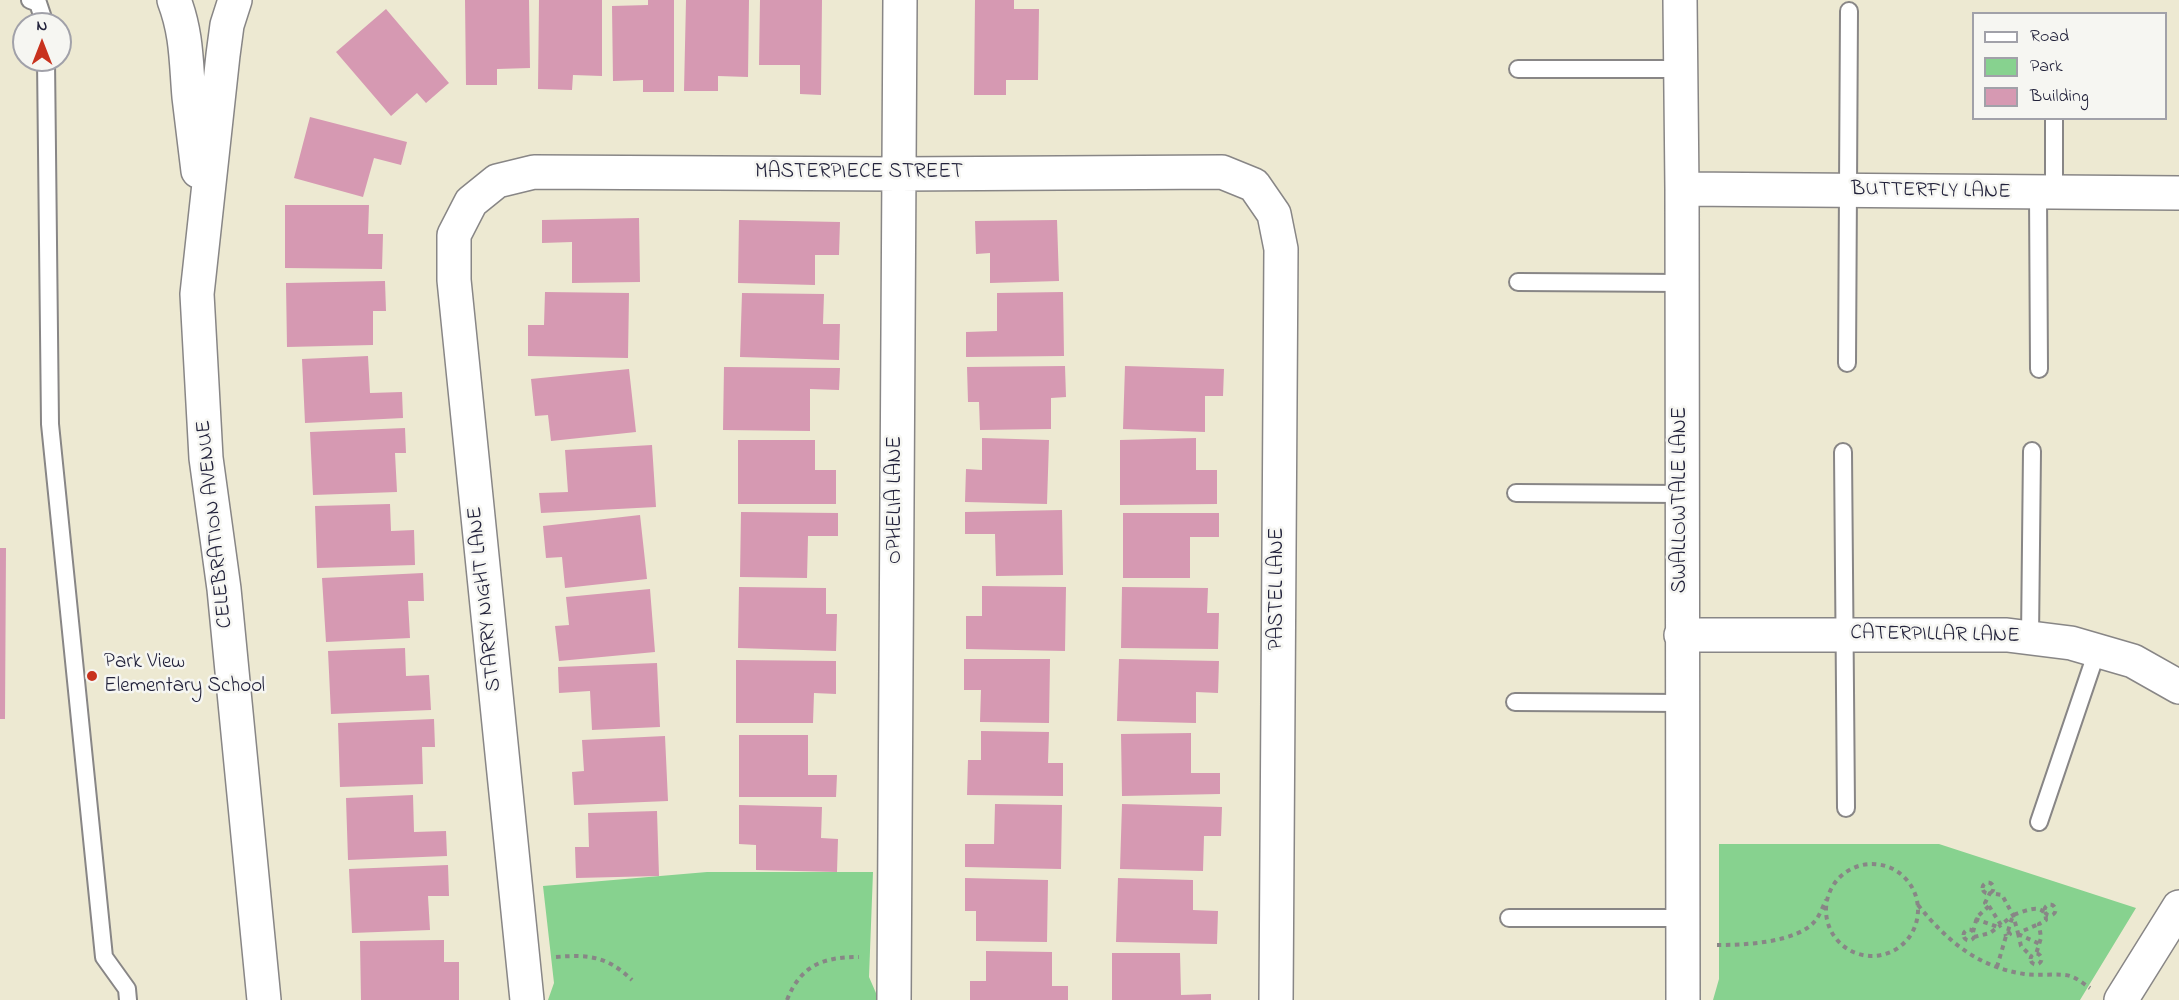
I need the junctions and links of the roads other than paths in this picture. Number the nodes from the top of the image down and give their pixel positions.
1 (30, 0) edge
2 (174, 0) edge
3 (235, 0) edge
4 (900, 0) edge
5 (1680, 0) edge
6 (1849, 11) dead end
7 (41, 12) edge
8 (1518, 69) dead end
9 (1681, 69) junction
10 (46, 72) edge
11 (2054, 120) edge
12 (898, 174) junction
13 (1254, 185) joint
14 (1682, 189) junction
15 (1849, 191) junction
16 (2046, 193) junction
17 (2179, 193) edge
18 (471, 202) joint
19 (204, 227) junction
20 (1518, 282) dead end
21 (1682, 284) junction
22 (1847, 363) dead end
23 (2040, 369) dead end
24 (2032, 451) dead end
25 (1844, 452) dead end
26 (1516, 493) dead end
27 (1682, 494) junction
28 (1682, 634) junction
29 (1845, 634) junction
30 (2030, 638) junction
31 (2097, 651) junction
32 (2179, 687) edge
33 (1515, 702) dead end
34 (1682, 703) junction
35 (1846, 808) dead end
36 (2040, 822) dead end
37 (2179, 907) edge
38 (1509, 918) dead end
39 (1683, 932) junction
40 (2107, 995) edge
41 (128, 1000) edge
42 (264, 1000) edge
43 (527, 1000) edge
44 (894, 1000) edge
45 (1276, 1000) edge
46 (1683, 1000) edge

1 - 7 lane
2 - 19 street, CELEBRATION AVENUE
3 - 19 street, CELEBRATION AVENUE
4 - 12 street, OPHELIA LANE
5 - 9 street, SWALLOWTALE LANE
6 - 15 lane
8 - 9 lane
9 - 14 street, SWALLOWTALE LANE
10 - 41 lane
11 - 16 lane
12 - 13 street, MASTERPIECE STREET
12 - 18 street, MASTERPIECE STREET
12 - 44 street, OPHELIA LANE
13 - 45 street, PASTEL LANE
14 - 15 street, BUTTERFLY LANE
14 - 21 street, SWALLOWTALE LANE
15 - 16 street, BUTTERFLY LANE
15 - 22 lane
16 - 17 street, BUTTERFLY LANE
16 - 23 lane
18 - 43 street, STARRY NIGHT LANE
19 - 42 street, CELEBRATION AVENUE
20 - 21 lane
21 - 27 street, SWALLOWTALE LANE
24 - 30 lane
25 - 29 lane
26 - 27 lane
27 - 28 street, SWALLOWTALE LANE
28 - 29 street, CATERPILLAR LANE
28 - 34 street, SWALLOWTALE LANE
29 - 30 street, CATERPILLAR LANE
29 - 35 lane
30 - 31 street, CATERPILLAR LANE
31 - 32 street, CATERPILLAR LANE
31 - 36 lane
33 - 34 lane
34 - 39 street, SWALLOWTALE LANE
37 - 40 street
38 - 39 lane
39 - 46 street, SWALLOWTALE LANE

